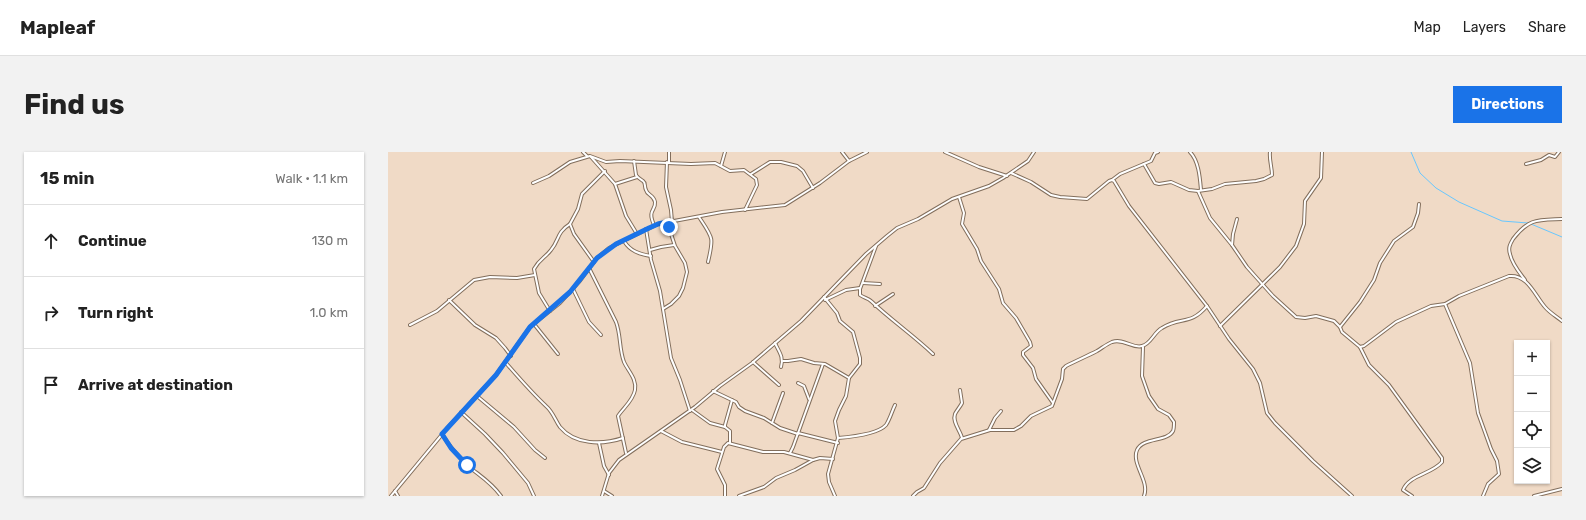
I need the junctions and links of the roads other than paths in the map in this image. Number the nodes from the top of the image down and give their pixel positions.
1 (583, 152) edge
2 (669, 152) edge
3 (725, 152) edge
4 (842, 152) edge
5 (867, 152) edge
6 (945, 152) edge
7 (1034, 152) edge
8 (1158, 152) edge
9 (1190, 152) edge
10 (1270, 152) edge
11 (1322, 152) edge
12 (1559, 152) edge
13 (587, 156) junction
14 (590, 156) junction
15 (634, 161) junction
16 (849, 161) junction
17 (668, 162) junction
18 (1144, 164) junction
19 (1526, 164) dead end
20 (721, 166) junction
21 (604, 171) junction
22 (1011, 173) junction
23 (751, 174) junction
24 (1007, 176) junction
25 (637, 177) junction
26 (1112, 180) junction
27 (532, 183) dead end
28 (615, 184) junction
29 (813, 188) junction
30 (1200, 191) junction
31 (959, 197) junction
32 (1419, 204) dead end
33 (745, 210) junction
34 (698, 217) junction
35 (1237, 219) dead end
36 (1562, 219) edge
37 (667, 222) junction
38 (672, 222) junction
39 (570, 224) junction
40 (654, 225) junction
41 (646, 229) junction
42 (637, 234) junction
43 (624, 241) junction
44 (674, 245) junction
45 (876, 245) junction
46 (1232, 245) junction
47 (650, 250) junction
48 (651, 256) junction
49 (594, 262) junction
50 (708, 262) dead end
51 (589, 268) junction
52 (535, 275) junction
53 (1526, 281) junction
54 (863, 283) junction
55 (880, 284) dead end
56 (1262, 284) junction
57 (860, 288) junction
58 (573, 289) junction
59 (893, 294) dead end
60 (824, 297) junction
61 (449, 300) junction
62 (826, 300) junction
63 (1445, 304) junction
64 (875, 306) junction
65 (1207, 306) junction
66 (663, 309) junction
67 (550, 311) junction
68 (1562, 321) edge
69 (534, 324) junction
70 (410, 325) dead end
71 (1220, 326) junction
72 (1340, 327) junction
73 (601, 335) dead end
74 (775, 343) junction
75 (1143, 346) junction
76 (1360, 347) junction
77 (558, 354) dead end
78 (933, 354) dead end
79 (510, 356) junction
80 (783, 361) junction
81 (753, 362) junction
82 (506, 363) junction
83 (823, 364) junction
84 (781, 367) dead end
85 (849, 378) junction
86 (798, 383) dead end
87 (779, 385) dead end
88 (960, 390) dead end
89 (713, 391) junction
90 (783, 393) dead end
91 (477, 396) junction
92 (732, 400) junction
93 (809, 400) junction
94 (1053, 403) junction
95 (895, 405) dead end
96 (691, 410) junction
97 (1001, 411) dead end
98 (461, 412) junction
99 (772, 423) junction
100 (725, 427) junction
101 (989, 430) junction
102 (661, 431) junction
103 (798, 433) junction
104 (442, 434) junction
105 (623, 438) junction
106 (838, 438) junction
107 (962, 438) junction
108 (600, 443) junction
109 (730, 443) junction
110 (838, 443) junction
111 (722, 452) junction
112 (790, 453) junction
113 (626, 454) junction
114 (545, 458) dead end
115 (833, 459) junction
116 (813, 460) junction
117 (609, 475) junction
118 (1562, 489) edge
119 (604, 491) junction
120 (395, 492) junction
121 (391, 496) edge
122 (398, 496) edge
123 (501, 496) edge
124 (534, 496) edge
125 (602, 496) edge
126 (612, 496) edge
127 (725, 496) edge
128 (739, 496) edge
129 (835, 496) edge
130 (913, 496) edge
131 (1144, 496) edge
132 (1352, 496) edge
133 (1412, 496) edge
134 (1483, 496) edge
135 (1534, 496) edge

1 - 13 street
2 - 17 street
3 - 20 street
4 - 16 street
5 - 16 street
6 - 24 street
7 - 22 street
8 - 18 street
9 - 30 street
10 - 30 street
11 - 56 street
12 - 19 street
13 - 14 street
13 - 27 street
14 - 15 street
14 - 21 street
15 - 17 street
15 - 25 street
16 - 29 street
17 - 20 street
17 - 38 street
18 - 26 street
18 - 30 street
20 - 23 street
21 - 28 street
21 - 39 street
22 - 24 street
22 - 26 street
23 - 29 street
23 - 33 street
24 - 31 street
25 - 28 street
25 - 40 street
26 - 65 street
28 - 42 street
29 - 33 street
30 - 46 street
31 - 45 street
31 - 94 street
32 - 72 street
33 - 34 street
34 - 38 street
34 - 50 street
35 - 46 street
36 - 53 street
37 - 38 street
37 - 40 street
37 - 44 street
39 - 49 street
39 - 52 street
40 - 41 street
41 - 42 street
41 - 47 street
42 - 43 street
43 - 48 street
43 - 49 street
44 - 47 street
44 - 66 street
45 - 54 street
45 - 60 street
46 - 56 street
47 - 48 street
48 - 66 street
49 - 51 street
51 - 58 street
51 - 105 street
52 - 61 street
52 - 67 street
53 - 63 street
53 - 68 street
54 - 55 street
54 - 57 street
56 - 71 street
56 - 72 street
57 - 62 street
57 - 64 street
58 - 67 street
58 - 73 street
59 - 64 street
60 - 62 street
60 - 74 street
61 - 70 street
61 - 79 street
62 - 85 street
63 - 76 street
63 - 134 street
64 - 78 street
65 - 71 street
65 - 75 street
66 - 96 street
67 - 69 street
69 - 77 street
69 - 79 street
71 - 132 street
72 - 76 street
74 - 80 street
74 - 81 street
75 - 94 street
75 - 131 street
76 - 133 street
79 - 82 street
80 - 83 street
80 - 84 street
81 - 87 street
81 - 89 street
82 - 91 street
82 - 108 street
83 - 85 street
83 - 93 street
85 - 106 street
86 - 93 street
88 - 107 street
89 - 92 street
89 - 96 street
90 - 99 street
91 - 98 street
91 - 114 street
92 - 99 street
92 - 100 street
93 - 103 street
94 - 101 street
95 - 106 street
96 - 100 street
96 - 102 street
97 - 101 street
98 - 104 street
98 - 124 street
99 - 103 street
100 - 109 street
101 - 107 street
102 - 111 street
102 - 113 street
103 - 110 street
103 - 112 street
104 - 120 street
104 - 123 street
105 - 108 street
105 - 113 street
106 - 110 street
107 - 130 street
108 - 117 street
109 - 111 street
109 - 112 street
110 - 115 street
111 - 127 street
112 - 116 street
113 - 117 street
115 - 116 street
115 - 129 street
116 - 128 street
117 - 119 street
118 - 135 street
119 - 125 street
119 - 126 street
120 - 121 street
120 - 122 street

